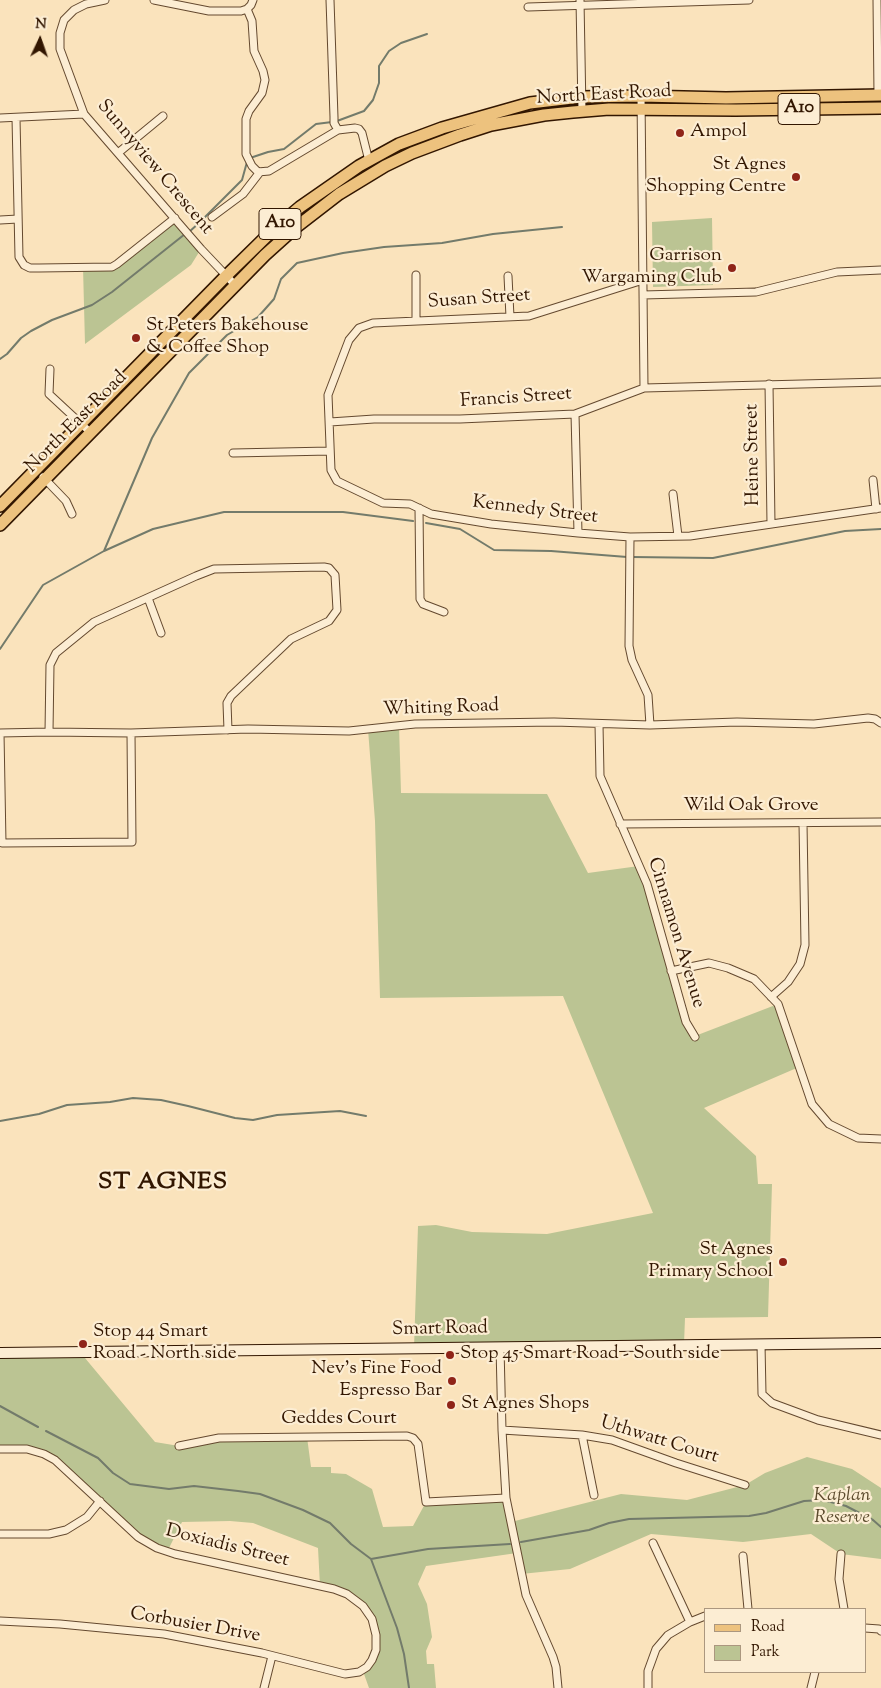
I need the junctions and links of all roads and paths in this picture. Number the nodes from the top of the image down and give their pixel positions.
1 (104, 0) edge
2 (154, 0) edge
3 (253, 0) edge
4 (330, 0) edge
5 (749, 0) edge
6 (877, 0) edge
7 (580, 3) edge
8 (528, 7) dead end
9 (247, 9) junction
10 (879, 95) edge
11 (641, 96) junction
12 (581, 97) junction
13 (769, 97) junction
14 (881, 108) edge
15 (641, 109) junction
16 (803, 109) junction
17 (582, 111) junction
18 (84, 114) junction
19 (163, 116) dead end
20 (0, 118) edge
21 (16, 118) junction
22 (335, 123) junction
23 (118, 153) junction
24 (369, 161) junction
25 (260, 172) junction
26 (212, 217) dead end
27 (175, 218) junction
28 (0, 220) edge
29 (18, 220) junction
30 (881, 270) edge
31 (226, 276) junction
32 (416, 276) dead end
33 (508, 276) dead end
34 (643, 280) junction
35 (236, 286) junction
36 (643, 295) junction
37 (510, 317) junction
38 (416, 321) junction
39 (349, 340) joint
40 (50, 369) dead end
41 (881, 382) edge
42 (769, 384) junction
43 (644, 388) junction
44 (575, 414) junction
45 (330, 422) junction
46 (80, 424) junction
47 (91, 433) junction
48 (330, 451) junction
49 (233, 453) dead end
50 (35, 470) junction
51 (45, 479) junction
52 (873, 480) dead end
53 (673, 494) dead end
54 (0, 506) edge
55 (419, 508) junction
56 (878, 509) edge
57 (72, 514) dead end
58 (772, 524) junction
59 (0, 525) edge
60 (578, 534) junction
61 (678, 536) junction
62 (630, 537) junction
63 (148, 598) junction
64 (444, 612) dead end
65 (161, 633) dead end
66 (881, 723) edge
67 (599, 724) junction
68 (650, 725) junction
69 (228, 730) junction
70 (49, 732) junction
71 (0, 733) edge
72 (130, 733) junction
73 (881, 822) edge
74 (803, 823) junction
75 (620, 824) junction
76 (671, 971) junction
77 (771, 997) junction
78 (695, 1037) dead end
79 (881, 1139) edge
80 (881, 1343) edge
81 (761, 1344) junction
82 (500, 1347) junction
83 (0, 1353) edge
84 (502, 1430) junction
85 (582, 1435) junction
86 (881, 1435) edge
87 (179, 1446) dead end
88 (0, 1448) edge
89 (745, 1485) dead end
90 (594, 1494) dead end
91 (506, 1498) junction
92 (100, 1501) junction
93 (0, 1534) edge
94 (653, 1542) dead end
95 (841, 1554) dead end
96 (743, 1556) dead end
97 (748, 1608) edge
98 (844, 1608) edge
99 (704, 1616) edge
100 (0, 1621) edge
101 (690, 1622) junction
102 (866, 1628) edge
103 (881, 1632) edge
104 (375, 1655) joint
105 (272, 1656) junction
106 (815, 1673) edge
107 (264, 1688) edge
108 (558, 1688) edge
109 (648, 1688) edge
110 (810, 1688) edge

1 - 18 street, Sunnyview Crescent
2 - 9 street
3 - 9 street
4 - 22 street
5 - 7 street
6 - 10 street
7 - 8 street
7 - 12 street
9 - 25 street
10 - 13 main road, North East Road / A10
11 - 12 main road, North East Road / A10
11 - 13 main road, North East Road / A10
11 - 15 street
12 - 17 street
12 - 24 main road, North East Road / A10
13 - 16 main road
14 - 16 main road, North East Road / A10
15 - 16 main road, North East Road / A10
15 - 17 main road, North East Road / A10
15 - 34 street
17 - 35 main road, North East Road / A10
18 - 21 street
18 - 23 street, Sunnyview Crescent
19 - 23 street
20 - 21 street
21 - 29 street
22 - 24 street
22 - 25 street
23 - 27 street, Sunnyview Crescent
24 - 31 main road, North East Road / A10
25 - 26 street
27 - 29 street
27 - 31 street, Sunnyview Crescent
28 - 29 street
30 - 36 street
31 - 35 street, Sunnyview Crescent
31 - 46 main road, North East Road / A10
32 - 38 street
33 - 37 street
34 - 36 street
34 - 37 street, Susan Street
35 - 47 main road, North East Road / A10
36 - 43 street
37 - 38 street, Susan Street
38 - 39 street, Susan Street
39 - 45 street, Kennedy Street
40 - 46 street
41 - 42 street, Francis Street
42 - 43 street, Francis Street
42 - 58 street, Heine Street
43 - 44 street, Francis Street
44 - 45 street, Francis Street
44 - 60 street
45 - 48 street, Kennedy Street
46 - 47 street
46 - 50 main road, North East Road / A10
47 - 51 main road, North East Road / A10
48 - 49 street
48 - 55 street, Kennedy Street
50 - 51 street
50 - 54 main road, North East Road / A10
51 - 57 street
51 - 59 main road, North East Road / A10
52 - 56 street
53 - 61 street
55 - 60 street, Kennedy Street
55 - 64 street
56 - 58 street, Kennedy Street
58 - 61 street, Kennedy Street
60 - 62 street, Kennedy Street
61 - 62 street, Kennedy Street
62 - 68 street
63 - 65 street
63 - 69 street
63 - 70 street
66 - 68 street, Whiting Road
67 - 68 street, Whiting Road
67 - 69 street, Whiting Road
67 - 75 street, Cinnamon Avenue
69 - 72 street, Whiting Road
70 - 71 street, Whiting Road
70 - 72 street, Whiting Road
71 - 72 street
73 - 74 street, Wild Oak Grove
74 - 75 street, Wild Oak Grove
74 - 77 street
75 - 76 street, Cinnamon Avenue
76 - 77 street
76 - 78 street, Cinnamon Avenue
77 - 79 street
80 - 81 main road, Smart Road
81 - 82 main road, Smart Road
81 - 86 street
82 - 83 main road, Smart Road
82 - 84 street
84 - 85 street, Uthwatt Court
84 - 91 street
85 - 89 street, Uthwatt Court
85 - 90 street
87 - 91 street, Geddes Court
88 - 92 street, Doxiadis Street
91 - 108 street
92 - 93 street
92 - 104 street, Doxiadis Street
94 - 101 street
95 - 98 street
96 - 97 street
99 - 101 street
100 - 105 street, Corbusier Drive
101 - 109 street
102 - 103 street
104 - 105 street, Corbusier Drive
105 - 107 street
106 - 110 street

